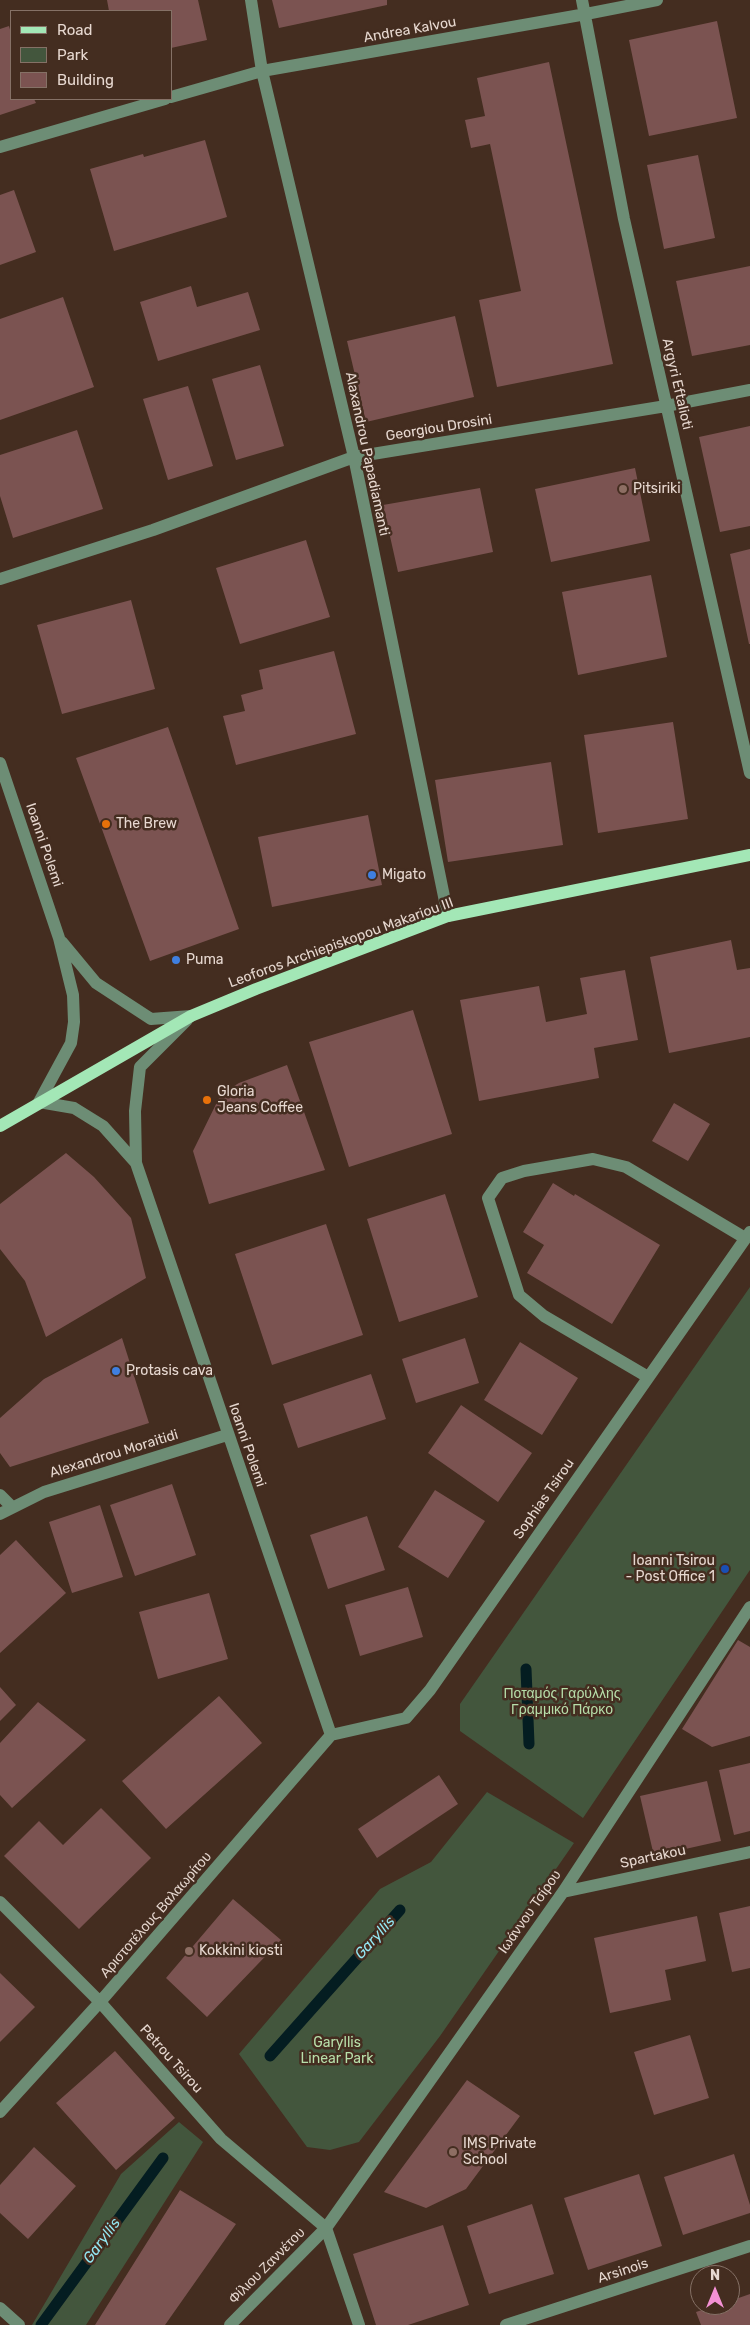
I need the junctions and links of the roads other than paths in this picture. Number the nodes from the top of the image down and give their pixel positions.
1 (250, 0) edge
2 (582, 0) edge
3 (656, 0) edge
4 (586, 14) junction
5 (262, 71) junction
6 (172, 97) edge
7 (161, 100) edge
8 (0, 146) edge
9 (750, 390) edge
10 (666, 406) junction
11 (354, 457) junction
12 (0, 579) edge
13 (0, 763) edge
14 (750, 773) edge
15 (750, 855) edge
16 (448, 916) junction
17 (59, 938) junction
18 (191, 1016) junction
19 (39, 1102) junction
20 (0, 1126) edge
21 (136, 1163) junction
22 (748, 1235) edge
23 (648, 1376) junction
24 (227, 1435) junction
25 (0, 1495) edge
26 (12, 1507) junction
27 (0, 1514) edge
28 (750, 1607) edge
29 (331, 1736) junction
30 (750, 1852) edge
31 (563, 1892) junction
32 (0, 1902) edge
33 (100, 2002) junction
34 (0, 2112) edge
35 (326, 2228) junction
36 (750, 2246) edge
37 (0, 2308) edge
38 (20, 2325) edge
39 (230, 2325) edge
40 (359, 2325) edge
41 (506, 2325) edge

1 - 5 street, Alaxandrou Papadiamanti
2 - 4 street, Argyri Eftalioti
3 - 4 street, Andrea Kalvou
4 - 5 street, Andrea Kalvou
4 - 10 street, Argyri Eftalioti
5 - 6 street, Andrea Kalvou
5 - 11 street, Alaxandrou Papadiamanti
7 - 8 street
9 - 10 street, Georgiou Drosini
10 - 11 street, Georgiou Drosini
10 - 14 street, Argyri Eftalioti
11 - 12 street, Georgiou Drosini
11 - 16 street, Alaxandrou Papadiamanti
13 - 17 street, Ioanni Polemi
15 - 16 main road, Leoforos Archiepiskopou Makariou III
16 - 18 main road, Leoforos Archiepiskopou Makariou III
17 - 18 street, Ioanni Polemi
17 - 19 street, Ioanni Polemi
18 - 19 main road, Leoforos Archiepiskopou Makariou III
18 - 21 street, Ioanni Polemi
19 - 20 main road, Leoforos Archiepiskopou Makariou III
19 - 21 street, Ioanni Polemi
21 - 24 street, Ioanni Polemi
22 - 23 street, Sophias Tsirou
22 - 23 street
23 - 29 street, Sophias Tsirou
24 - 26 street, Alexandrou Moraitidi
24 - 29 street, Ioanni Polemi
25 - 26 street
26 - 27 street, Alexandrou Moraitidi
28 - 31 street, Ιωάννου Τσίρου
29 - 33 street, Αριστοτέλους Βαλαωρίτου
30 - 31 street, Spartakou
31 - 35 street, Ιωάννου Τσίρου
32 - 33 street, Petrou Tsirou
33 - 34 street, Αριστοτέλους Βαλαωρίτου
33 - 35 street, Petrou Tsirou
35 - 39 street, Φίλιου Ζαννέτου
35 - 40 street
36 - 41 street, Arsinois
37 - 38 street

